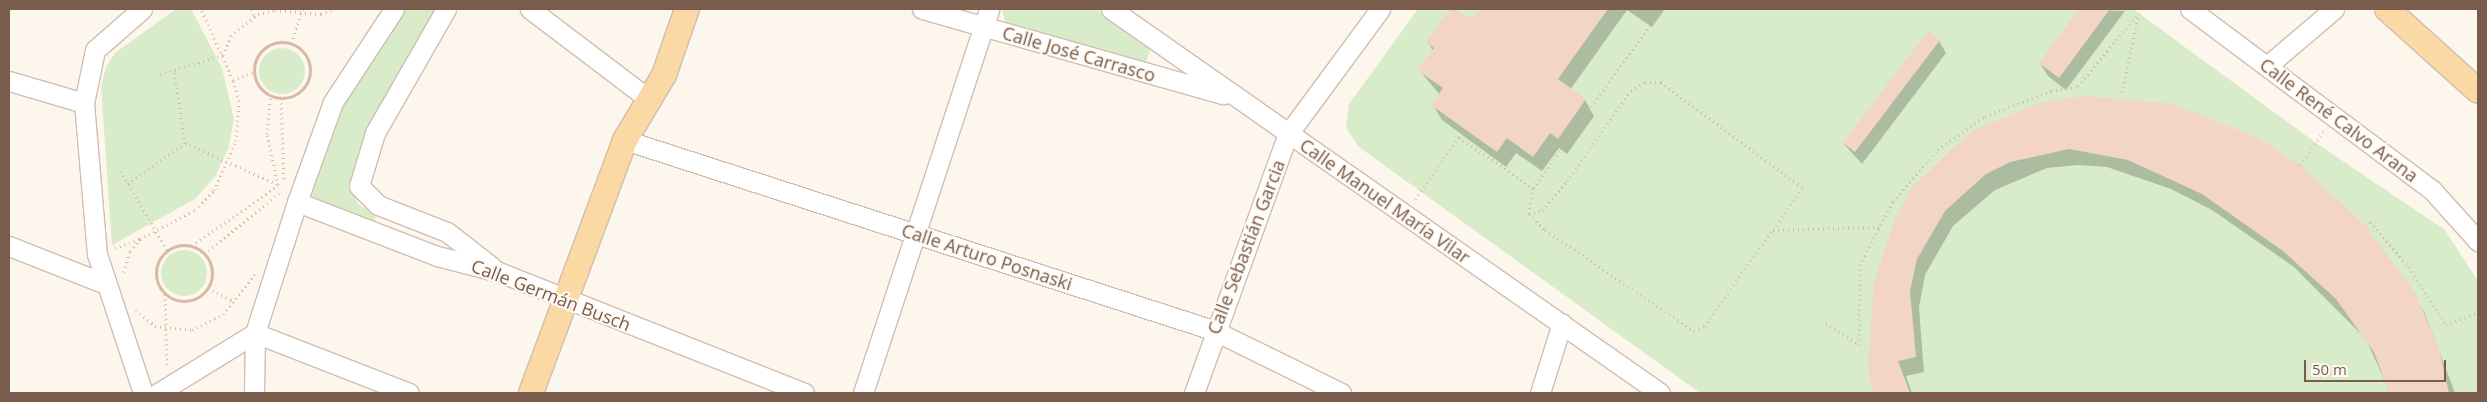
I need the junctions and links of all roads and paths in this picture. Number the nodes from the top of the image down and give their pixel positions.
1 (142, 9) edge
2 (201, 9) edge
3 (252, 9) edge
4 (334, 9) edge
5 (394, 9) edge
6 (446, 9) edge
7 (530, 9) edge
8 (688, 9) edge
9 (922, 9) edge
10 (989, 9) edge
11 (1111, 9) edge
12 (1380, 9) edge
13 (1662, 9) edge
14 (2190, 9) edge
15 (2334, 9) edge
16 (2387, 9) edge
17 (302, 11) edge
18 (254, 17) junction
19 (982, 26) junction
20 (291, 43) junction
21 (223, 55) junction
22 (2267, 66) junction
23 (174, 70) junction
24 (254, 72) junction
25 (160, 74) dead end
26 (233, 80) junction
27 (9, 82) edge
28 (2478, 91) edge
29 (270, 96) junction
30 (2121, 96) dead end
31 (281, 98) junction
32 (1236, 98) junction
33 (650, 100) junction
34 (84, 103) junction
35 (2334, 116) junction
36 (1288, 134) junction
37 (625, 140) junction
38 (185, 143) junction
39 (229, 163) junction
40 (2300, 165) dead end
41 (121, 171) dead end
42 (128, 184) junction
43 (278, 185) junction
44 (284, 187) junction
45 (1533, 188) junction
46 (297, 202) junction
47 (1404, 214) junction
48 (1529, 214) junction
49 (2366, 226) dead end
50 (1880, 227) junction
51 (1773, 230) junction
52 (156, 231) junction
53 (913, 234) junction
54 (140, 239) junction
55 (2478, 241) edge
56 (9, 246) edge
57 (192, 246) junction
58 (167, 250) junction
59 (97, 254) junction
60 (205, 254) junction
61 (499, 272) junction
62 (273, 277) junction
63 (124, 279) dead end
64 (103, 284) junction
65 (208, 288) junction
66 (165, 294) junction
67 (566, 300) junction
68 (232, 301) junction
69 (131, 303) dead end
70 (2478, 313) edge
71 (1562, 323) junction
72 (1826, 323) dead end
73 (164, 328) junction
74 (1213, 330) junction
75 (255, 333) junction
76 (164, 390) edge
77 (143, 393) edge
78 (254, 393) edge
79 (409, 393) edge
80 (531, 393) edge
81 (804, 393) edge
82 (863, 393) edge
83 (1194, 393) edge
84 (1341, 393) edge
85 (1540, 393) edge
86 (1660, 393) edge

1 - 34 street
2 - 21 path
3 - 18 path
4 - 17 path
5 - 46 street
6 - 61 street
7 - 33 street
8 - 33 main road
9 - 19 street, Calle José Carrasco
10 - 19 street
11 - 32 street, Calle Manuel María Vilar
12 - 36 street, Calle Sebastián Garcia
13 - 45 path
14 - 22 street, Calle René Calvo Arana
15 - 22 street
16 - 28 main road
17 - 18 path
17 - 20 path
18 - 21 path
19 - 32 street, Calle José Carrasco
19 - 53 street
20 - 24 path
20 - 31 path
21 - 23 path
21 - 26 path
22 - 35 street, Calle René Calvo Arana
23 - 25 path
23 - 38 path
24 - 26 path
24 - 29 path
26 - 39 path
27 - 34 street
29 - 31 path
29 - 43 path
30 - 50 path
31 - 44 path
32 - 36 street, Calle Manuel María Vilar
33 - 37 main road
34 - 59 street
35 - 40 path
35 - 55 street, Calle René Calvo Arana
36 - 47 street, Calle Manuel María Vilar
36 - 74 street, Calle Sebastián Garcia
37 - 53 street, Calle Arturo Posnaski
37 - 67 main road
38 - 39 path
38 - 42 path
39 - 43 path
39 - 52 path
41 - 42 path
42 - 52 path
43 - 44 path
43 - 57 path
44 - 60 path
45 - 47 path
45 - 48 path
46 - 61 street, Calle Germán Busch
46 - 62 street
47 - 71 street, Calle Manuel María Vilar
48 - 51 path
48 - 51 path
49 - 70 path
50 - 51 path
50 - 72 path
52 - 54 path
52 - 58 path
53 - 74 street, Calle Arturo Posnaski
53 - 82 street
54 - 59 path
54 - 63 path
56 - 64 street
57 - 58 path
57 - 60 path
58 - 66 path
59 - 64 street
60 - 65 path
61 - 67 street, Calle Germán Busch
62 - 68 path
62 - 75 street
64 - 77 street
65 - 66 path
65 - 68 path
66 - 73 path
67 - 80 main road
67 - 81 street, Calle Germán Busch
68 - 73 path
69 - 73 path
71 - 85 street
71 - 86 street, Calle Manuel María Vilar
73 - 76 path
74 - 83 street, Calle Sebastián Garcia
74 - 84 street, Calle Arturo Posnaski
75 - 76 street
75 - 78 street
75 - 79 street

